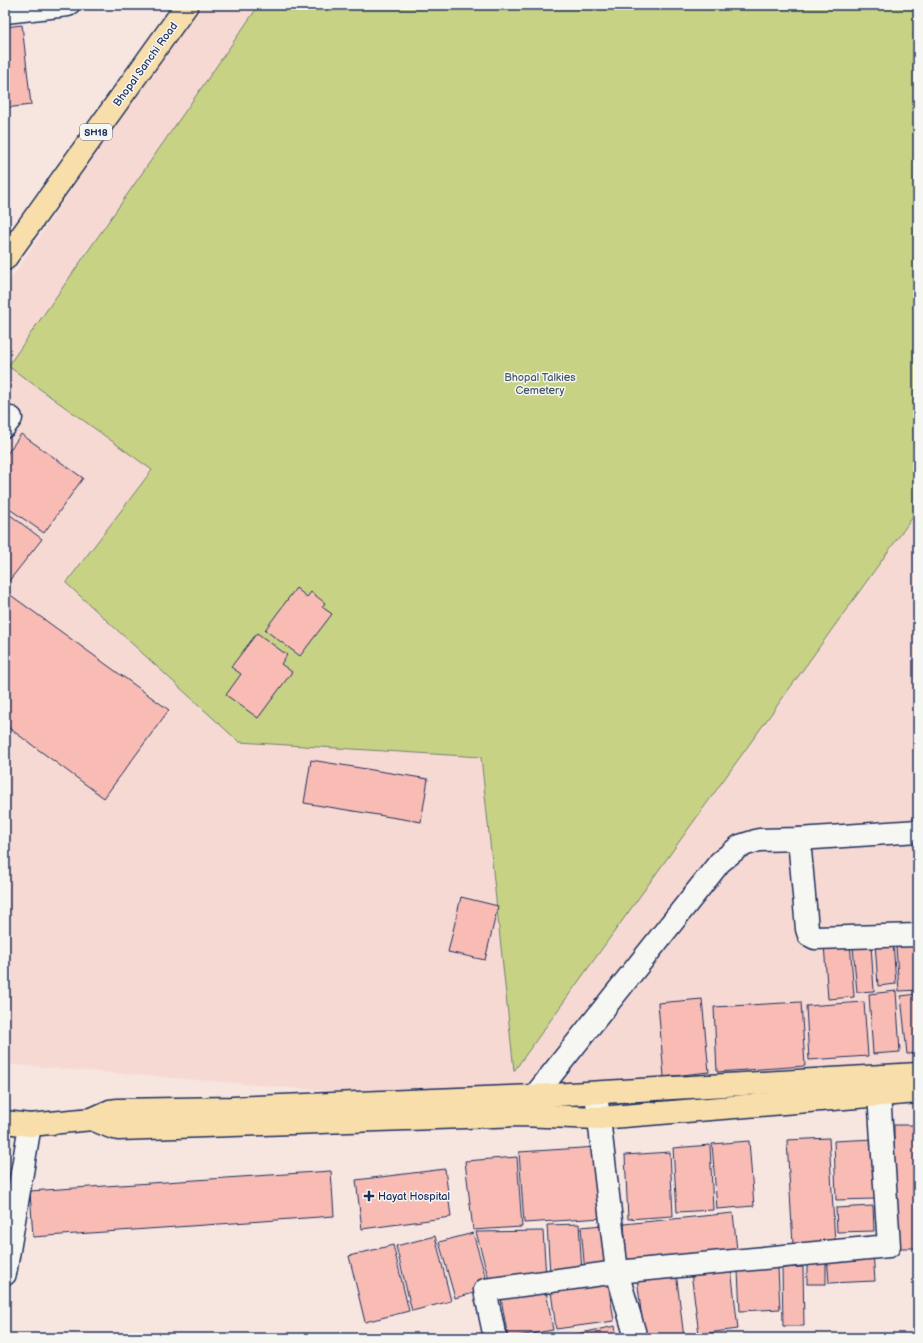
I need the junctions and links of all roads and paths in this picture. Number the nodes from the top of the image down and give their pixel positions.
1 (68, 5) edge
2 (187, 5) edge
3 (5, 12) edge
4 (7, 254) edge
5 (918, 831) edge
6 (799, 839) junction
7 (918, 935) edge
8 (918, 1074) edge
9 (918, 1092) edge
10 (596, 1093) junction
11 (879, 1094) junction
12 (534, 1096) junction
13 (447, 1109) junction
14 (519, 1115) junction
15 (599, 1118) junction
16 (5, 1122) edge
17 (30, 1125) junction
18 (617, 1272) junction
19 (5, 1274) edge
20 (495, 1338) edge
21 (636, 1338) edge

1 - 3 street
2 - 4 main road, Bhopal Sanchi Road / SH18
5 - 6 street
6 - 7 street
6 - 12 street
8 - 10 main road
9 - 11 main road
10 - 12 main road
10 - 15 street
11 - 15 main road
11 - 18 street
12 - 13 main road
12 - 14 street
13 - 14 main road
13 - 17 main road
14 - 15 main road
15 - 18 street
16 - 17 main road
17 - 19 street
18 - 20 street
18 - 21 street

